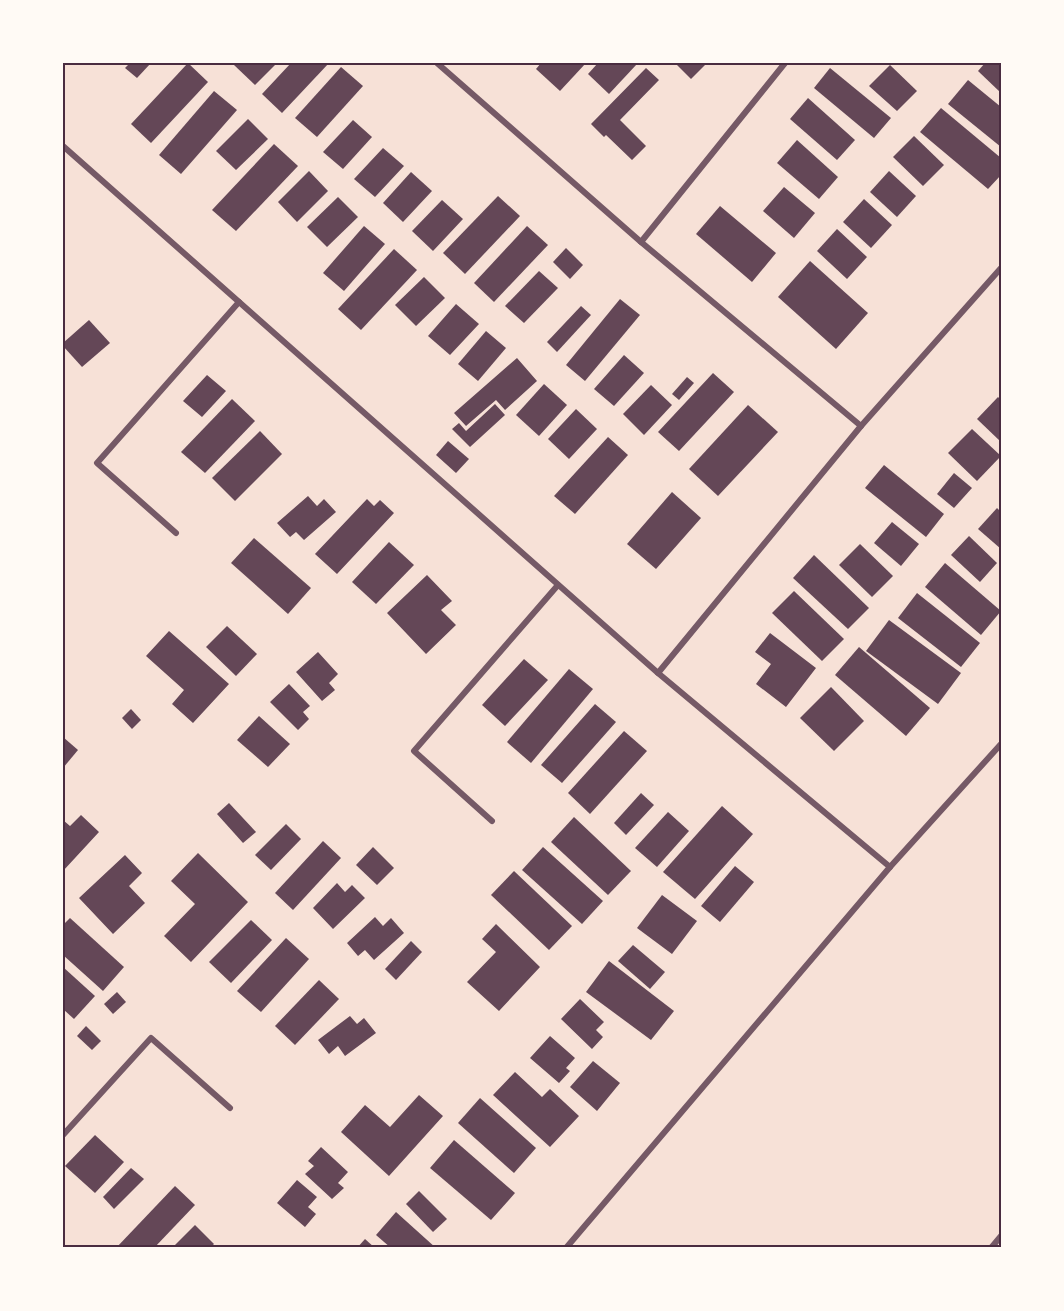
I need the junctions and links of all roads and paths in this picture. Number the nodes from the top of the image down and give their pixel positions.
1 (437, 63) edge
2 (785, 63) edge
3 (63, 146) edge
4 (641, 242) junction
5 (1001, 268) edge
6 (239, 302) junction
7 (861, 426) junction
8 (176, 533) dead end
9 (558, 585) junction
10 (658, 673) junction
11 (1001, 744) edge
12 (492, 821) dead end
13 (890, 867) junction
14 (230, 1108) dead end
15 (63, 1135) edge
16 (1001, 1236) edge
17 (566, 1248) edge
18 (991, 1248) edge

1 - 4 street
2 - 4 street
3 - 6 street
4 - 7 street
5 - 7 street
6 - 8 street
6 - 9 street
7 - 10 street
9 - 10 street
9 - 12 street
10 - 13 street
11 - 13 street
13 - 17 street
14 - 15 street
16 - 18 street

